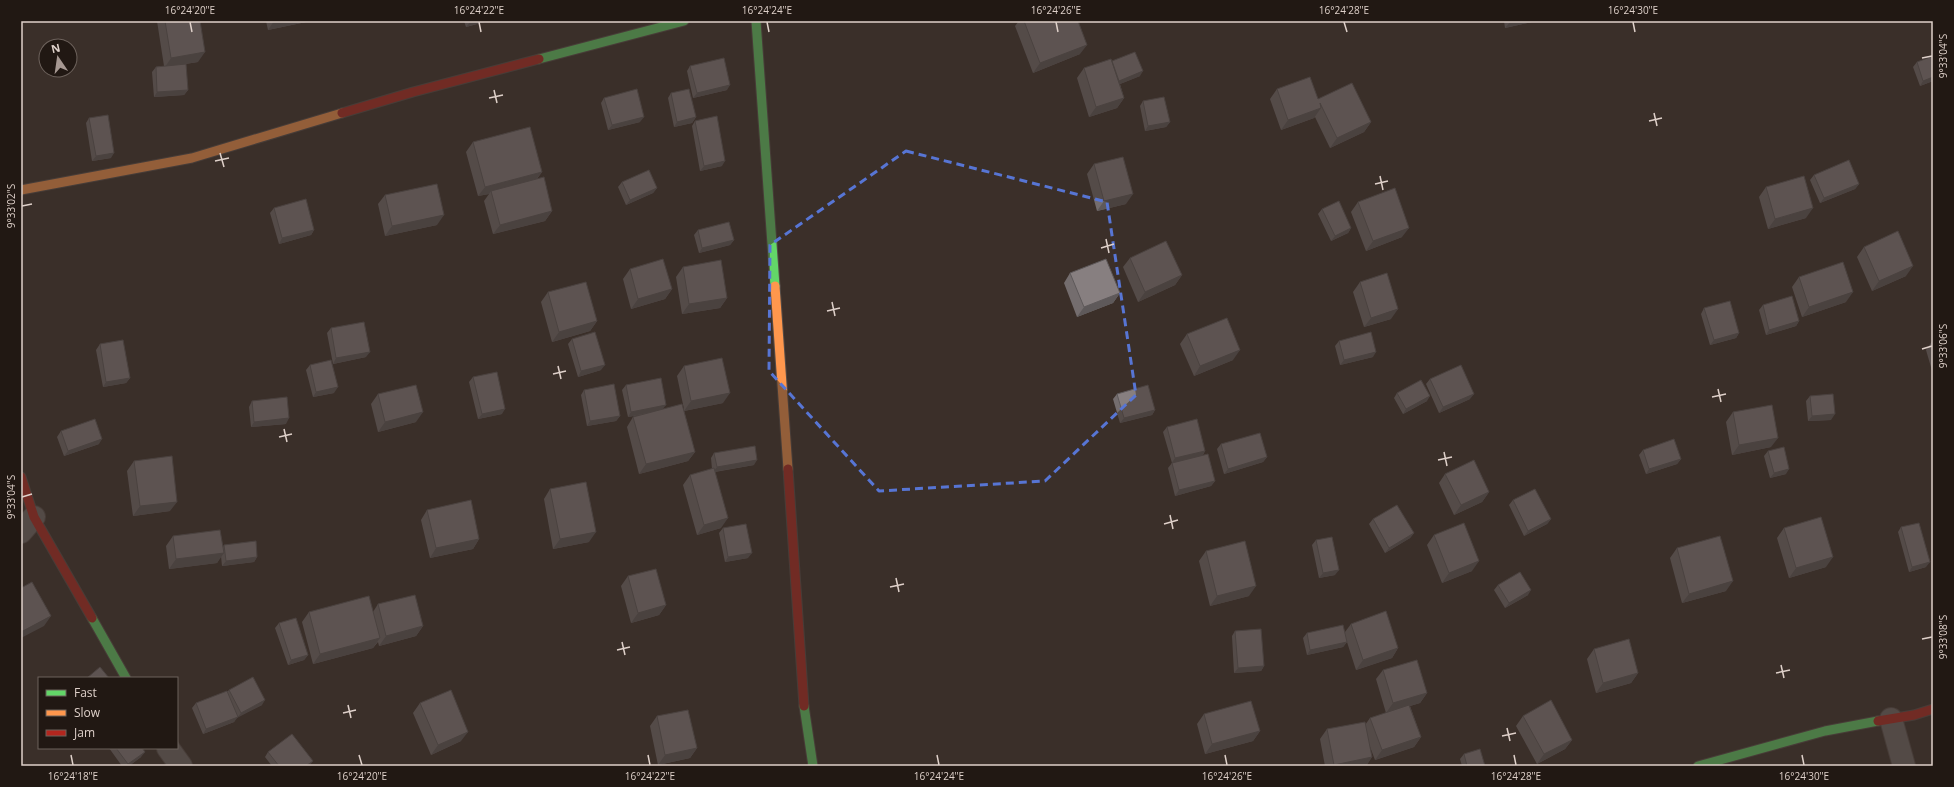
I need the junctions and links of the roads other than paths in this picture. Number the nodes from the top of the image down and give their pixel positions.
1 (684, 21) edge
2 (756, 21) edge
3 (21, 190) edge
4 (21, 477) edge
5 (28, 524) edge
6 (125, 677) edge
7 (1933, 709) edge
8 (1891, 719) junction
9 (169, 749) edge
10 (181, 766) edge
11 (813, 766) edge
12 (1698, 766) edge
13 (1904, 766) edge

1 - 3 street
2 - 11 street
4 - 5 street
5 - 6 street
7 - 8 street
8 - 12 street
8 - 13 street
9 - 10 street

